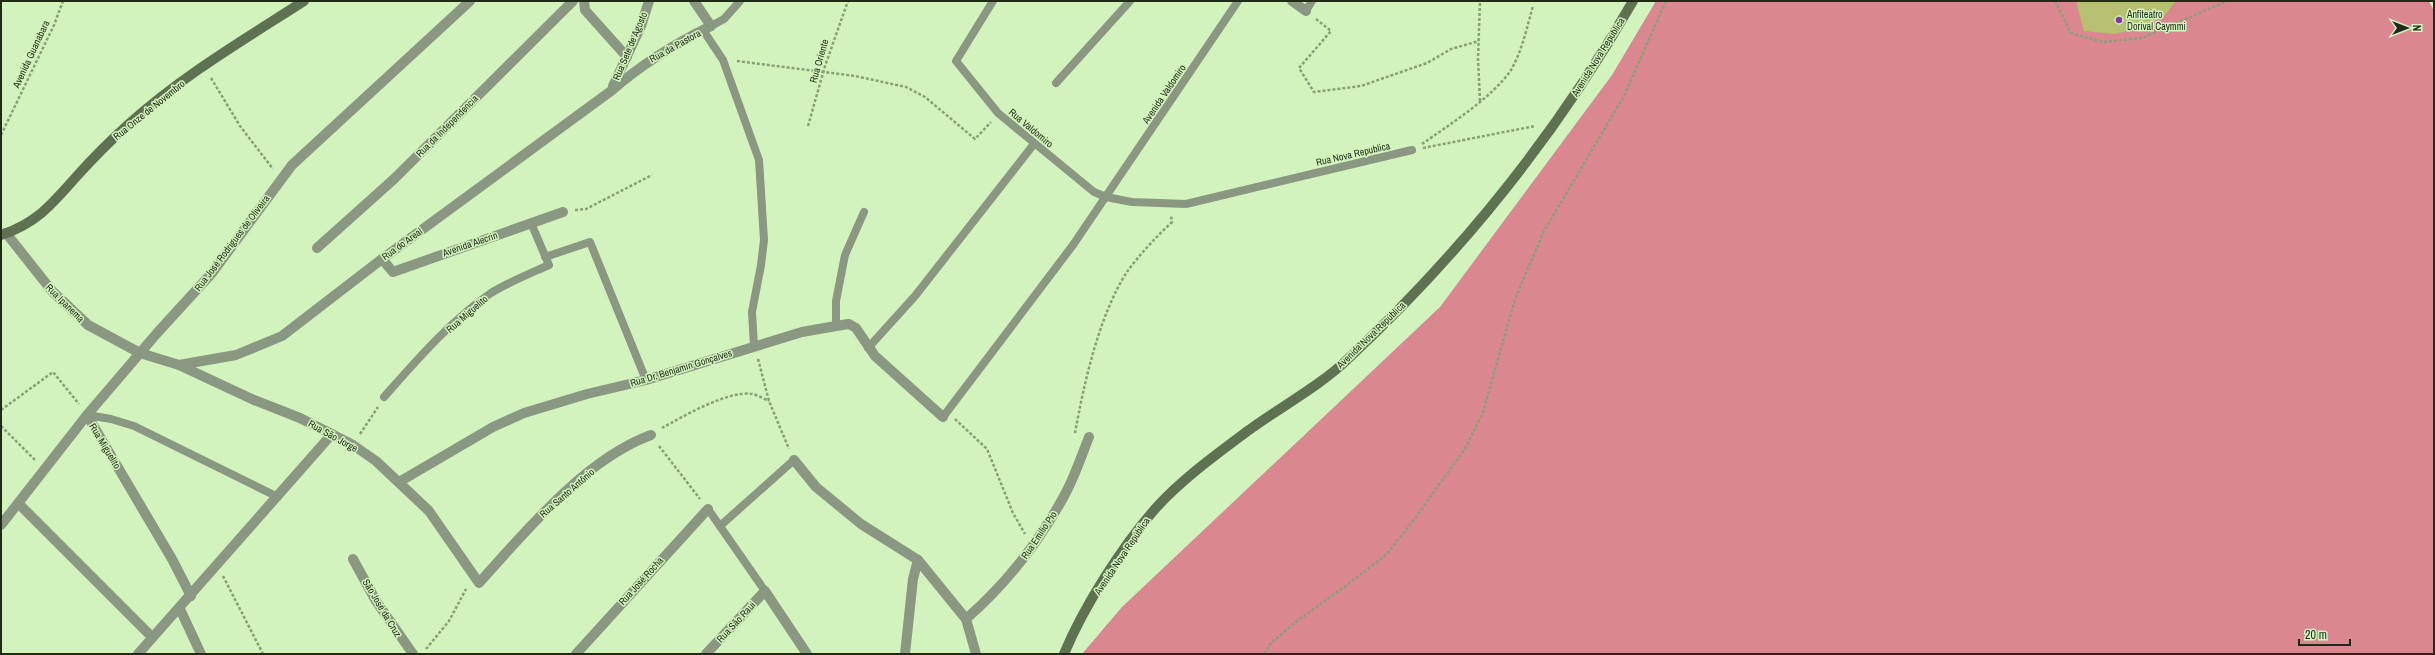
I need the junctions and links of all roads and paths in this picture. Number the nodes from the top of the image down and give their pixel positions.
1 (63, 1) edge
2 (304, 1) edge
3 (470, 1) edge
4 (573, 1) edge
5 (584, 1) edge
6 (649, 1) edge
7 (694, 1) edge
8 (740, 1) edge
9 (848, 1) edge
10 (994, 1) edge
11 (1130, 1) edge
12 (1238, 1) edge
13 (1292, 1) edge
14 (1312, 1) edge
15 (1480, 1) edge
16 (1633, 1) edge
17 (1666, 1) edge
18 (2055, 1) edge
19 (2227, 1) edge
20 (1533, 6) dead end
21 (1306, 11) junction
22 (707, 28) junction
23 (1479, 41) junction
24 (628, 57) junction
25 (723, 60) junction
26 (204, 67) junction
27 (823, 73) junction
28 (1056, 83) dead end
29 (611, 91) junction
30 (1480, 101) junction
31 (998, 113) junction
32 (1554, 123) junction
33 (808, 126) dead end
34 (1, 135) edge
35 (1034, 144) junction
36 (1412, 150) junction
37 (652, 175) dead end
38 (281, 179) junction
39 (1106, 197) junction
40 (1169, 204) junction
41 (563, 212) joint
42 (864, 212) dead end
43 (531, 223) junction
44 (4, 234) edge
45 (318, 248) dead end
46 (545, 256) junction
47 (382, 259) junction
48 (836, 326) junction
49 (754, 346) junction
50 (868, 348) junction
51 (140, 353) junction
52 (179, 365) junction
53 (646, 380) junction
54 (384, 397) joint
55 (769, 401) junction
56 (1, 410) edge
57 (945, 414) junction
58 (87, 415) junction
59 (1, 426) edge
60 (332, 434) junction
61 (650, 435) junction
62 (1090, 437) dead end
63 (1074, 438) dead end
64 (353, 445) junction
65 (794, 460) junction
66 (45, 470) junction
67 (399, 482) junction
68 (278, 497) junction
69 (19, 504) junction
70 (708, 509) junction
71 (1, 525) edge
72 (720, 526) junction
73 (1032, 547) junction
74 (353, 559) dead end
75 (918, 560) junction
76 (217, 566) junction
77 (477, 579) junction
78 (765, 591) junction
79 (190, 596) junction
80 (180, 608) junction
81 (966, 619) junction
82 (152, 637) junction
83 (138, 654) edge
84 (201, 654) edge
85 (263, 654) edge
86 (413, 654) edge
87 (422, 654) edge
88 (576, 654) edge
89 (706, 654) edge
90 (806, 654) edge
91 (905, 654) edge
92 (976, 654) edge
93 (1064, 654) edge
94 (1264, 654) edge

1 - 34 path, Avenida Guanabara
2 - 26 street, Rua Onze de Novembro
3 - 38 street, Rua José Rodrigues de Oliveira
4 - 45 street, Rua da Independencia
5 - 24 street
6 - 24 street, Rua Sete de Agosto
7 - 22 street
8 - 22 lane, Rua da Pastora
9 - 27 path, Rua Oriente
10 - 31 lane, Rua Valdomiro
11 - 28 lane
12 - 39 lane, Avenida Valdomiro
13 - 21 street
14 - 21 lane
15 - 23 path
16 - 32 street, Avenida Nova República
17 - 94 path
18 - 19 path
20 - 30 path
21 - 23 path
22 - 25 lane
22 - 29 street, Rua da Pastora
23 - 30 path
24 - 29 street, Rua Sete de Agosto
25 - 27 path
25 - 49 lane
26 - 38 path
26 - 44 street, Rua Onze de Novembro
27 - 31 path
27 - 33 path, Rua Oriente
29 - 47 street, Rua do Areal
30 - 36 path
31 - 35 lane, Rua Valdomiro
32 - 36 path
32 - 93 street, Avenida Nova República
35 - 39 lane, Rua Valdomiro
35 - 50 lane
36 - 40 lane, Rua Nova Republica
37 - 41 path
38 - 51 street, Rua José Rodrigues de Oliveira
39 - 40 lane, Rua Nova Republica
39 - 57 lane, Avenida Valdomiro
40 - 63 path
41 - 43 street, Avenida Alecrin
42 - 48 lane
43 - 46 lane
43 - 47 street, Avenida Alecrin
44 - 51 street, Rua Ipanema
46 - 53 lane
46 - 54 lane, Rua Miguelito
47 - 52 street, Rua do Areal
48 - 49 street, Rua Dr, Benjamin Gonçalves
48 - 50 street, Rua Dr, Benjamin Gonçalves
49 - 53 street, Rua Dr, Benjamin Gonçalves
49 - 55 path
50 - 57 street, Rua Dr, Benjamin Gonçalves
51 - 52 street, Rua São Jorge
51 - 58 street, Rua José Rodrigues de Oliveira
52 - 60 street, Rua São Jorge
53 - 67 street, Rua Dr, Benjamin Gonçalves
54 - 64 path
55 - 61 path
55 - 65 path
56 - 58 path
57 - 73 path
58 - 66 street, Rua José Rodrigues de Oliveira
58 - 68 lane, Rua Miguelito
58 - 79 street, Rua Miguelito
59 - 66 path
60 - 64 street, Rua São Jorge
60 - 68 street
61 - 70 path
61 - 77 street, Rua Santo Antônio
62 - 73 street, Rua Emilio Pio
64 - 67 street, Rua São Jorge
65 - 72 lane
65 - 75 street
66 - 69 street, Rua José Rodrigues de Oliveira
67 - 77 street, Rua São Jorge
68 - 76 street
69 - 71 street, Rua José Rodrigues de Oliveira
69 - 82 street
70 - 72 lane
70 - 88 street, Rua José Rocha
72 - 78 lane
73 - 81 street, Rua Emilio Pio
74 - 86 street, São José da Cruz
75 - 81 street
75 - 91 street
76 - 79 street
76 - 85 path
77 - 87 path
78 - 89 street, Rua São Raui
78 - 90 street
79 - 80 street
80 - 82 street
80 - 84 street
81 - 92 street
82 - 83 street

